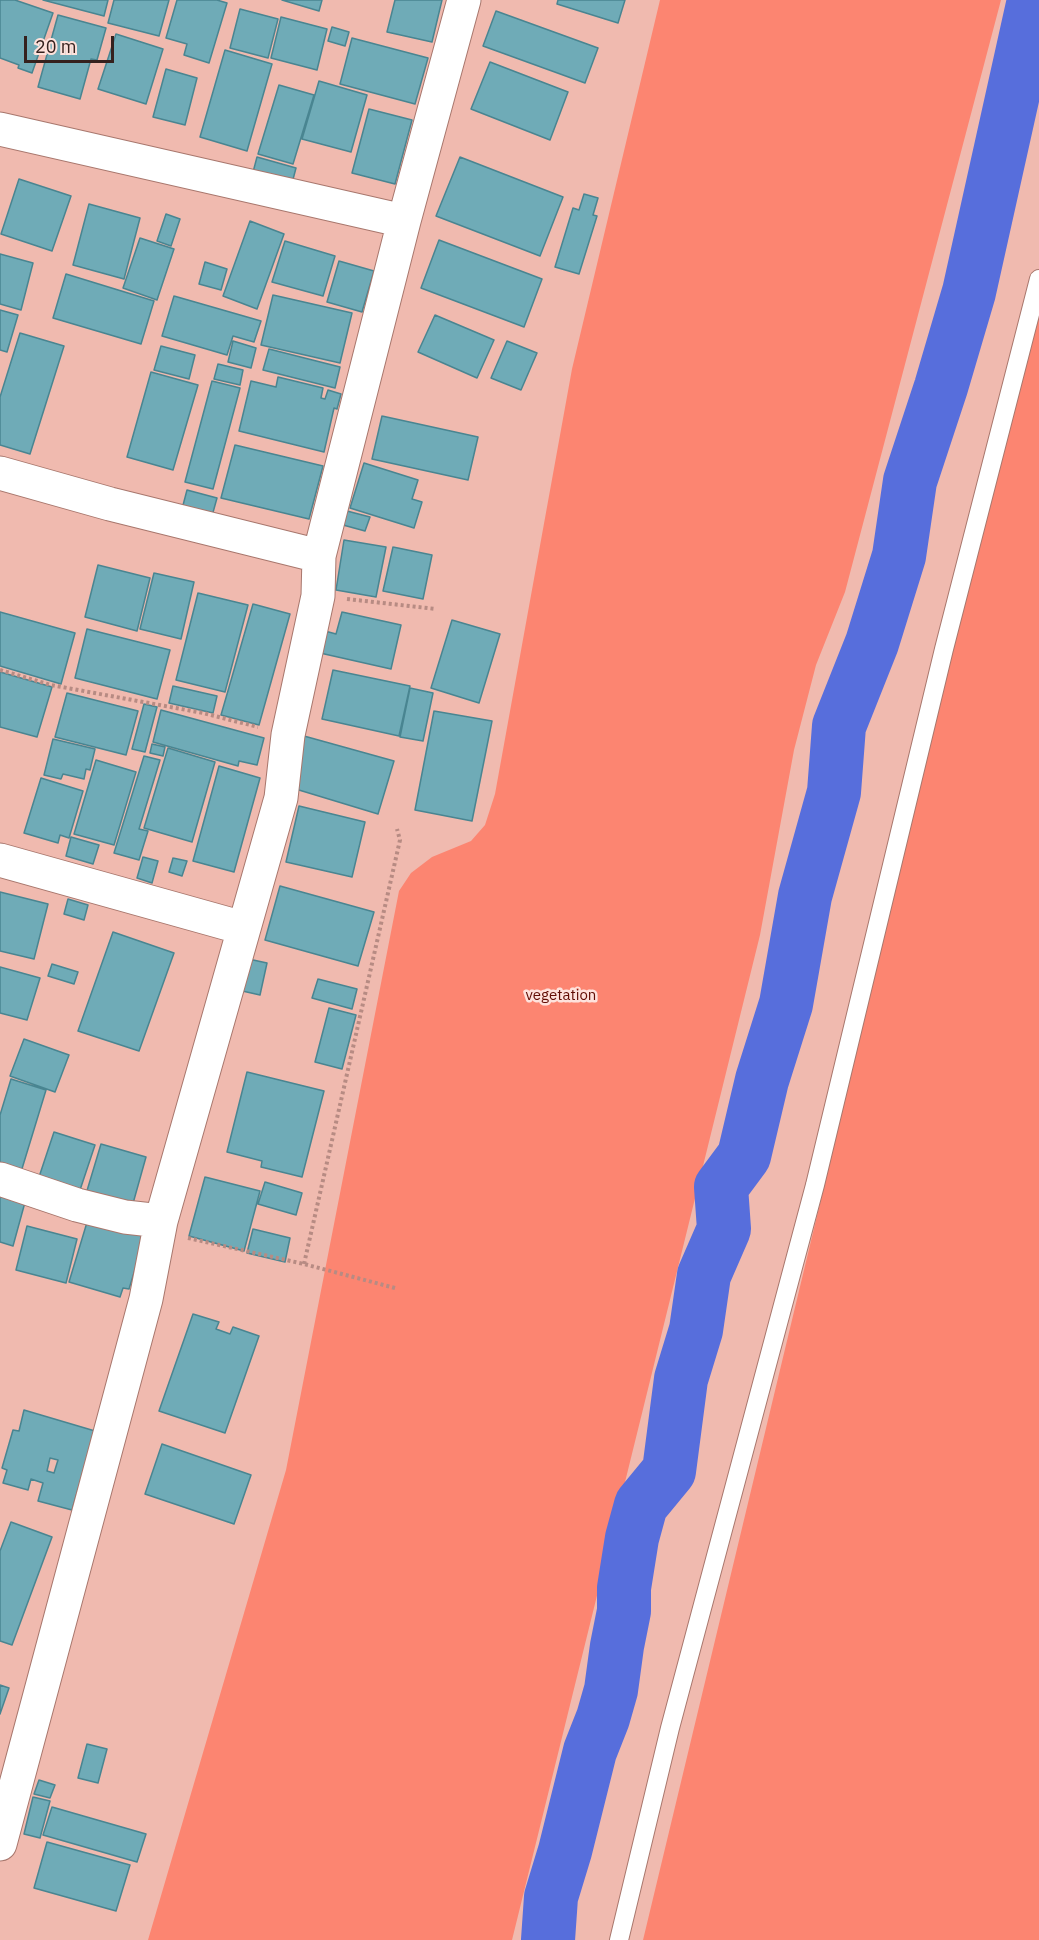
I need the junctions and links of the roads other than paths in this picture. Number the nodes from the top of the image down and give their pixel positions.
1 (464, 0) edge
2 (0, 129) edge
3 (404, 221) junction
4 (1039, 279) edge
5 (0, 473) edge
6 (319, 556) junction
7 (0, 860) edge
8 (243, 928) junction
9 (0, 1179) edge
10 (159, 1226) junction
11 (0, 1844) edge
12 (619, 1940) edge

1 - 3 street
2 - 3 street
3 - 6 street
4 - 12 lane
5 - 6 street
6 - 8 street
7 - 8 street
8 - 10 street
9 - 10 street
10 - 11 street

